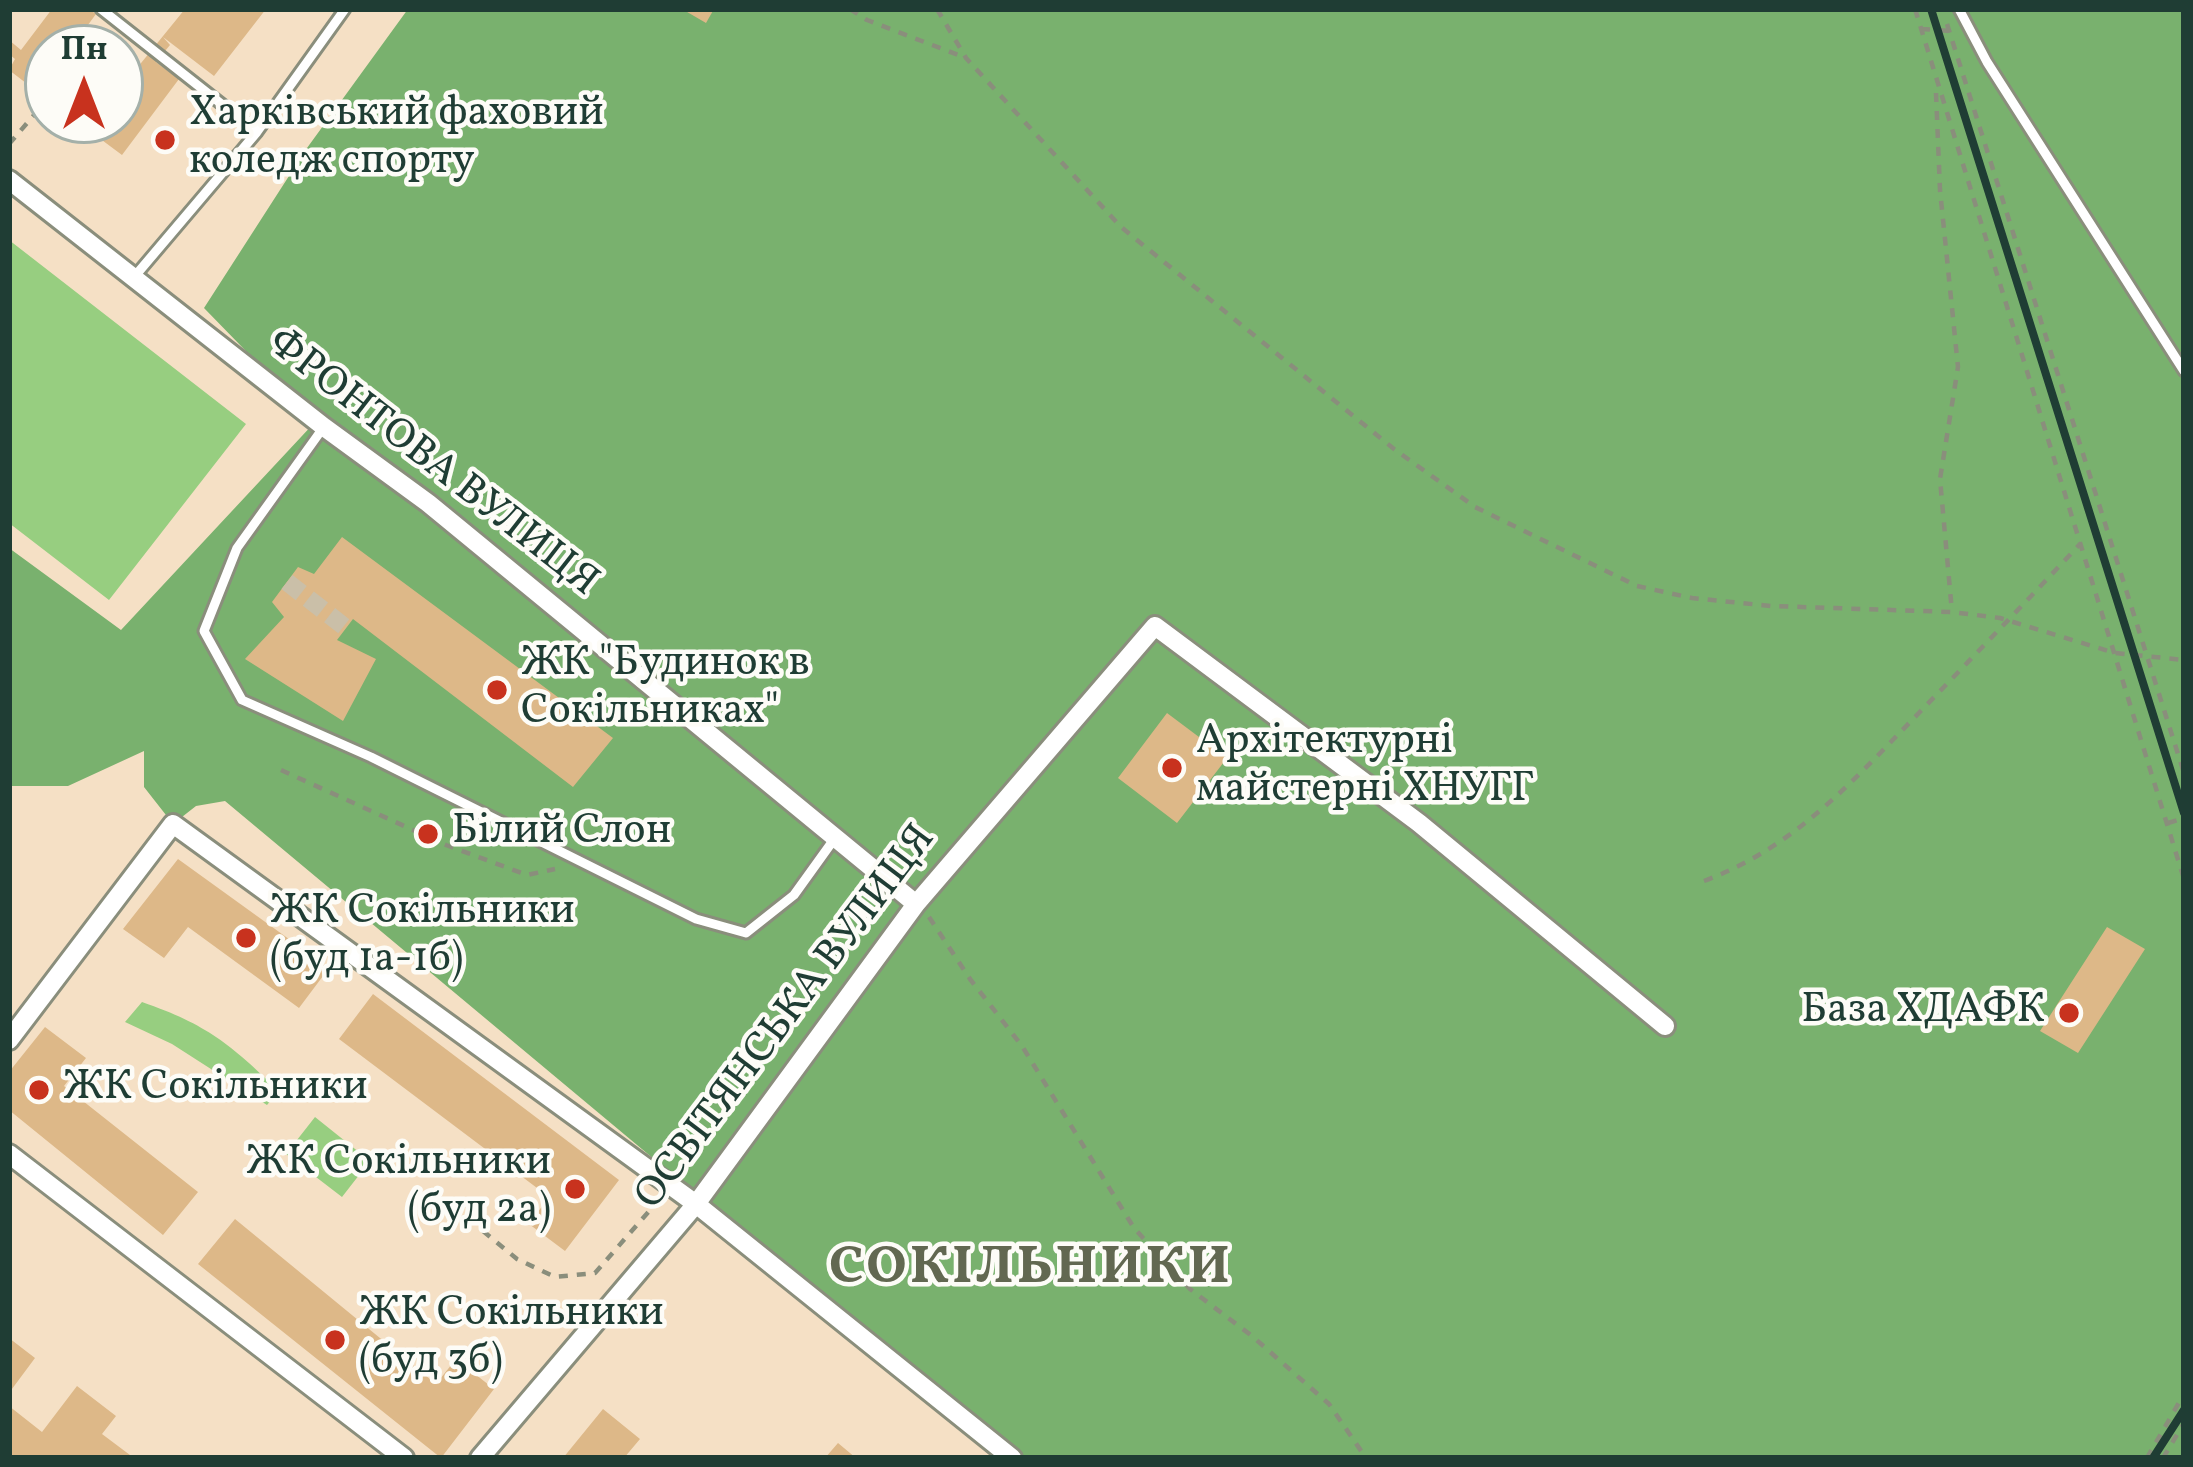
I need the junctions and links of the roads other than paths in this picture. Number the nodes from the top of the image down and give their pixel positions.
1 (101, 9) edge
2 (345, 9) edge
3 (1959, 9) edge
4 (257, 132) junction
5 (9, 180) edge
6 (135, 276) junction
7 (2184, 371) edge
8 (324, 427) junction
9 (835, 838) junction
10 (916, 904) junction
11 (1665, 1026) dead end
12 (9, 1040) edge
13 (9, 1154) edge
14 (696, 1204) junction
15 (404, 1458) edge
16 (480, 1458) edge
17 (1012, 1458) edge

1 - 4 lane
2 - 4 lane
3 - 7 lane
4 - 6 lane
5 - 6 street, ФРОНТОВА ВУЛИЦЯ
6 - 8 street, ФРОНТОВА ВУЛИЦЯ
8 - 9 street, ФРОНТОВА ВУЛИЦЯ
8 - 9 lane
9 - 10 street, ФРОНТОВА ВУЛИЦЯ
10 - 11 street, ОСВІТЯНСЬКА ВУЛИЦЯ
10 - 14 street, ОСВІТЯНСЬКА ВУЛИЦЯ
12 - 14 street
13 - 15 street
14 - 16 street, ОСВІТЯНСЬКА ВУЛИЦЯ
14 - 17 street

